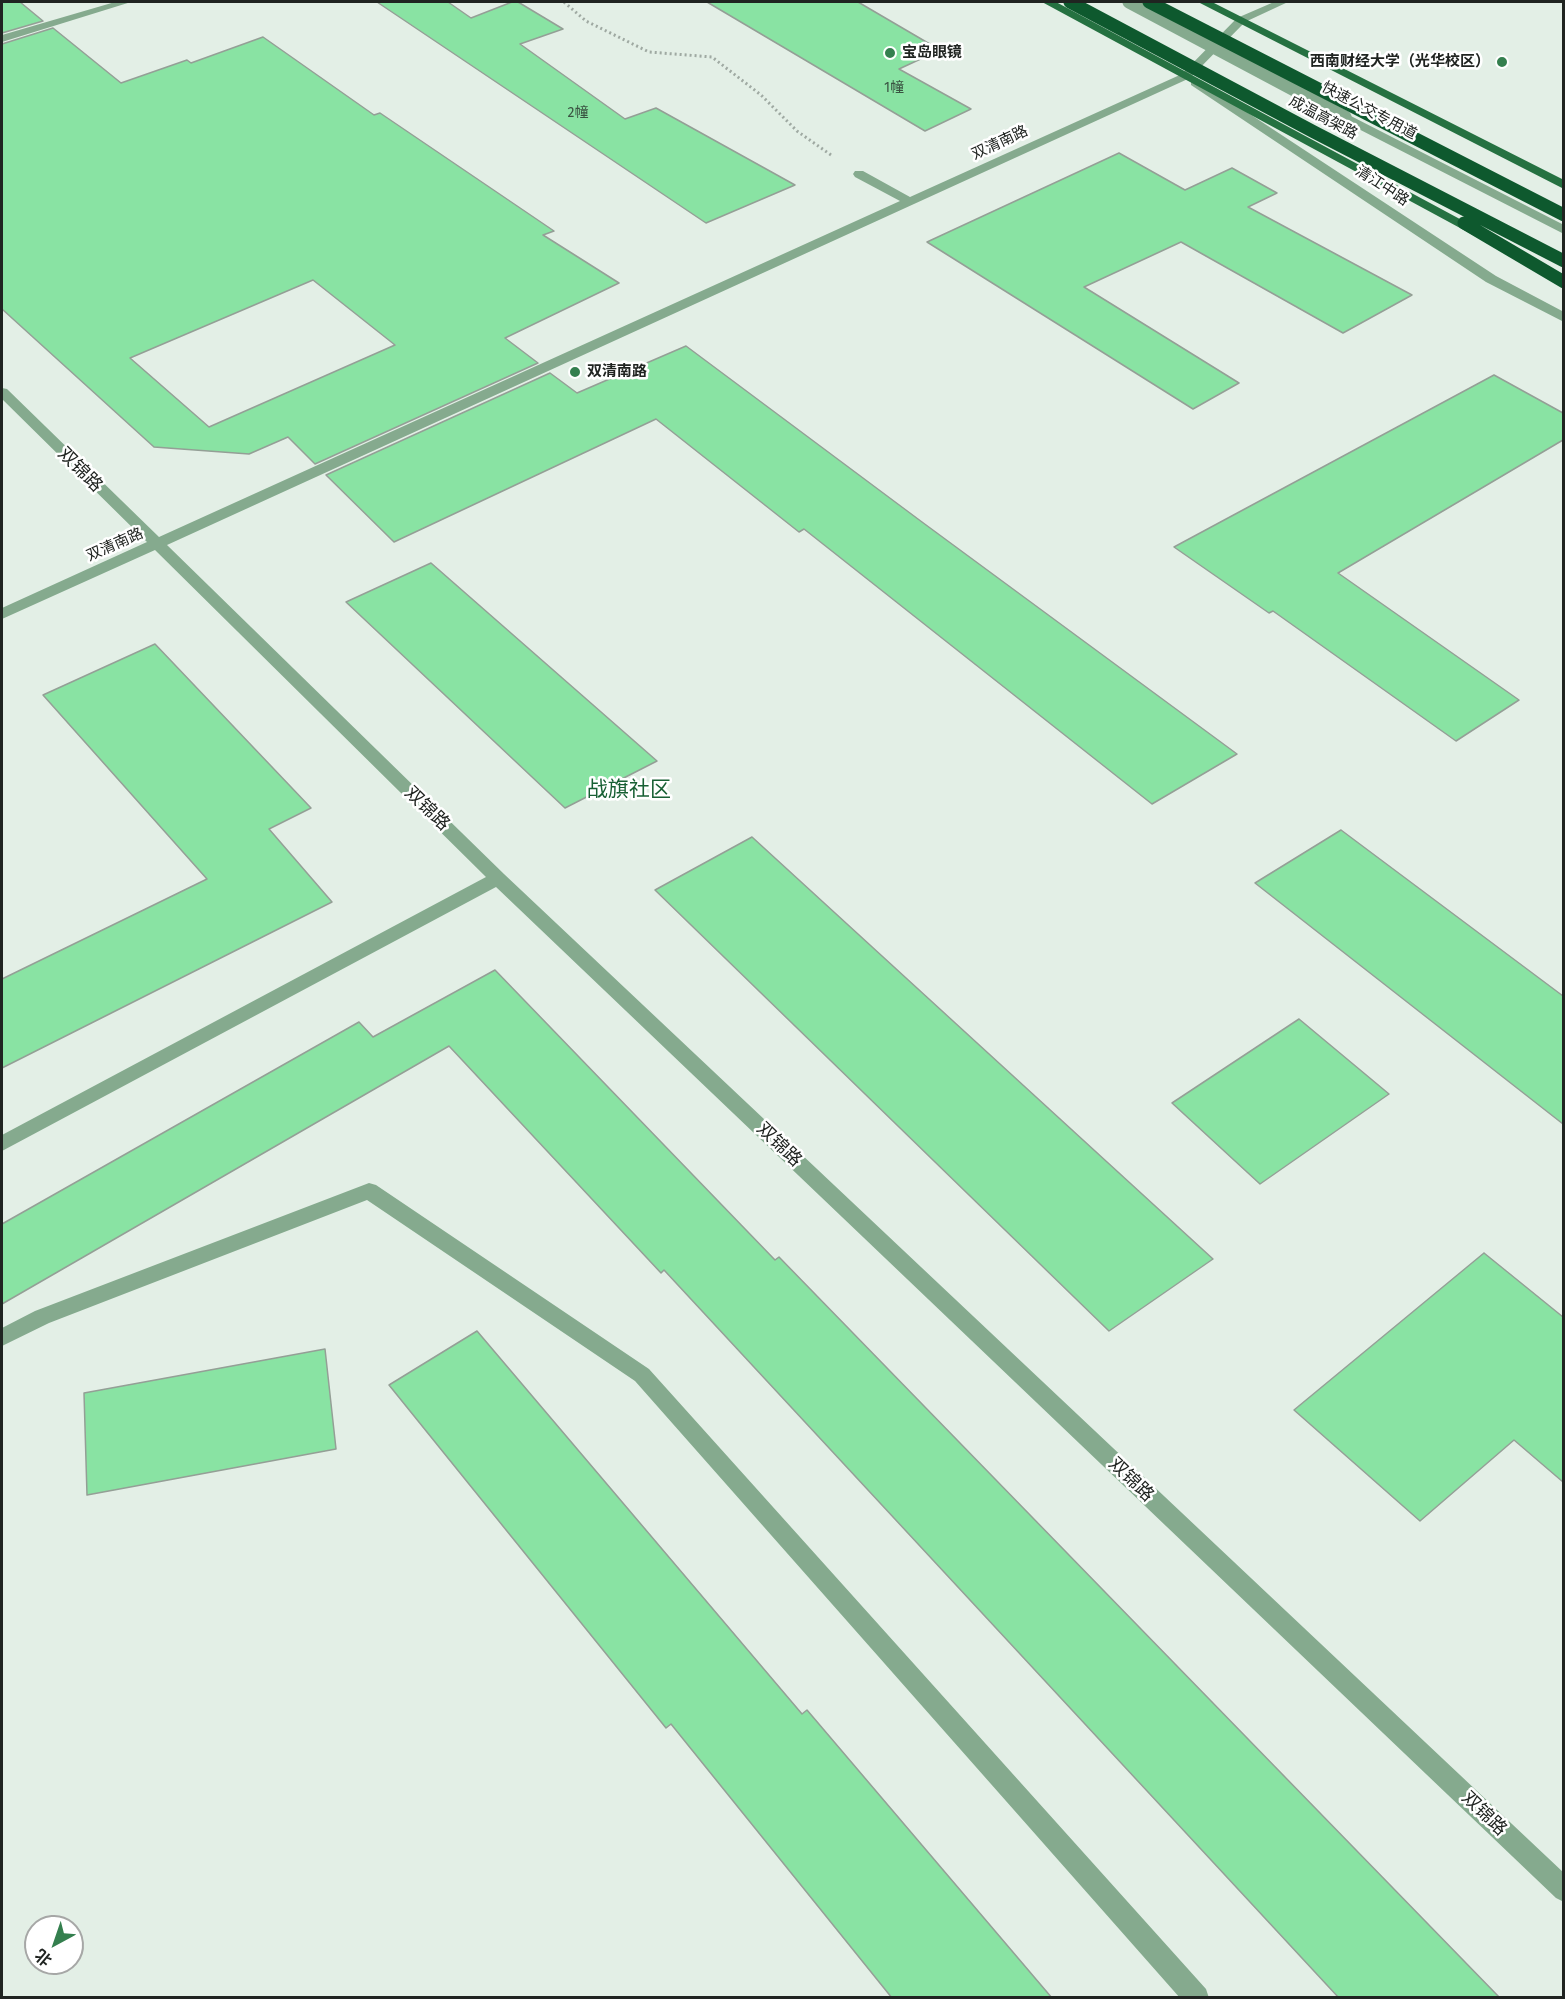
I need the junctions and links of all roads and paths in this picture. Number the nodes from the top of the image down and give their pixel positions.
1 (125, 2) edge
2 (564, 2) edge
3 (1048, 2) edge
4 (1070, 2) edge
5 (1128, 2) edge
6 (1149, 2) edge
7 (1204, 2) edge
8 (1282, 2) edge
9 (1241, 20) junction
10 (2, 39) edge
11 (1186, 76) junction
12 (1314, 132) junction
13 (859, 174) joint
14 (1563, 185) edge
15 (910, 202) junction
16 (1563, 215) edge
17 (1563, 230) edge
18 (1563, 261) edge
19 (1563, 277) edge
20 (1563, 282) edge
21 (1563, 318) edge
22 (2, 392) edge
23 (156, 545) junction
24 (2, 614) edge
25 (498, 878) junction
26 (2, 1144) edge
27 (2, 1338) edge
28 (1563, 1890) edge
29 (1197, 1998) edge

1 - 10 street
2 - 13 path
3 - 11 main road, 清江中路
4 - 12 highway, 成温高架路, bridge
5 - 17 street, 快速公交专用道, bridge
6 - 16 highway, 成温高架路, bridge
7 - 9 main road
8 - 9 street
9 - 11 street, 双清南路
9 - 14 main road
11 - 15 street, 双清南路
11 - 19 main road, 清江中路
11 - 21 street, 清江中路
12 - 18 highway, 成温高架路, bridge
12 - 20 highway, bridge
13 - 15 street
15 - 23 street, 双清南路
22 - 23 street, 双锦路
23 - 24 street, 双清南路
23 - 25 street, 双锦路
25 - 26 street
25 - 28 street, 双锦路
27 - 29 street

